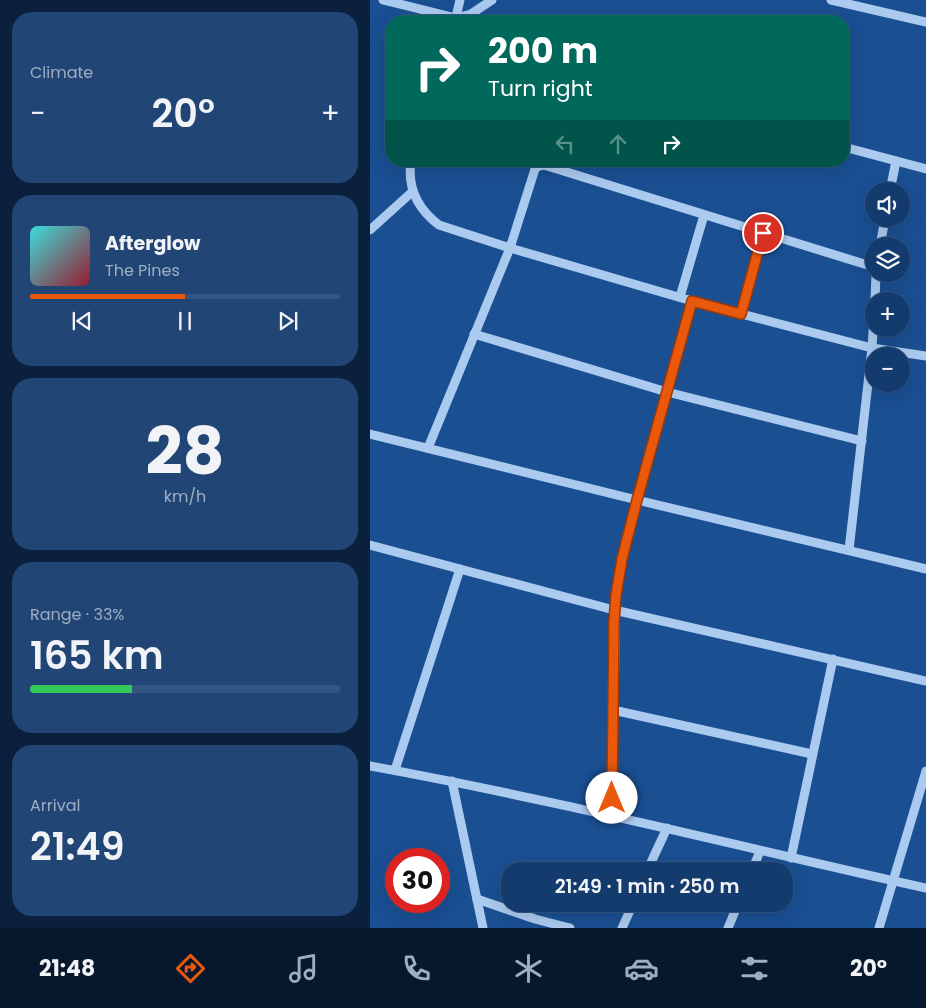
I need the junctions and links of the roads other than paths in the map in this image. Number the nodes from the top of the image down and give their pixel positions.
1 (383, 0) edge
2 (460, 0) edge
3 (492, 0) edge
4 (831, 0) edge
5 (437, 15) edge
6 (456, 15) edge
7 (468, 15) edge
8 (926, 22) edge
9 (850, 149) edge
10 (896, 161) junction
11 (410, 167) edge
12 (538, 167) edge
13 (551, 167) edge
14 (926, 169) edge
15 (892, 182) edge
16 (412, 192) junction
17 (704, 214) junction
18 (370, 230) edge
19 (763, 233) junction
20 (510, 248) junction
21 (865, 264) edge
22 (680, 297) junction
23 (692, 301) junction
24 (741, 314) junction
25 (474, 334) junction
26 (868, 347) edge
27 (910, 354) edge
28 (926, 356) edge
29 (667, 392) junction
30 (867, 392) edge
31 (370, 434) edge
32 (862, 442) junction
33 (428, 448) junction
34 (637, 500) junction
35 (370, 545) edge
36 (849, 550) junction
37 (460, 569) junction
38 (926, 569) edge
39 (614, 610) junction
40 (833, 660) junction
41 (926, 681) edge
42 (613, 710) junction
43 (812, 754) junction
44 (370, 766) edge
45 (394, 770) junction
46 (926, 771) edge
47 (452, 781) junction
48 (612, 816) junction
49 (666, 828) junction
50 (760, 851) junction
51 (791, 858) junction
52 (651, 862) edge
53 (756, 862) edge
54 (893, 881) junction
55 (926, 888) edge
56 (477, 899) junction
57 (629, 912) edge
58 (735, 912) edge
59 (484, 928) edge
60 (570, 928) edge
61 (622, 928) edge
62 (728, 928) edge
63 (879, 928) edge

1 - 5 street
2 - 6 street
3 - 7 street
4 - 8 street
9 - 10 street
10 - 14 street
10 - 15 street
11 - 16 street
12 - 20 street
13 - 17 street
16 - 18 street
16 - 20 street
17 - 19 street
17 - 22 street
19 - 21 street
19 - 24 street
20 - 22 street
20 - 25 street
22 - 23 street
23 - 24 street
23 - 29 street
24 - 26 street
25 - 29 street
25 - 33 street
27 - 28 street
29 - 32 street
29 - 34 street
30 - 32 street
31 - 33 street
32 - 36 street
33 - 34 street
34 - 36 street
34 - 39 street
35 - 37 street
36 - 38 street
37 - 39 street
37 - 45 street
39 - 40 street
39 - 42 street
40 - 41 street
40 - 43 street
42 - 43 street
42 - 48 street
43 - 51 street
44 - 45 street
45 - 47 street
46 - 54 street
47 - 48 street
47 - 56 street
48 - 49 street
49 - 50 street
49 - 52 street
50 - 51 street
50 - 53 street
51 - 54 street
54 - 55 street
54 - 63 street
56 - 59 street
56 - 60 street
57 - 61 street
58 - 62 street

